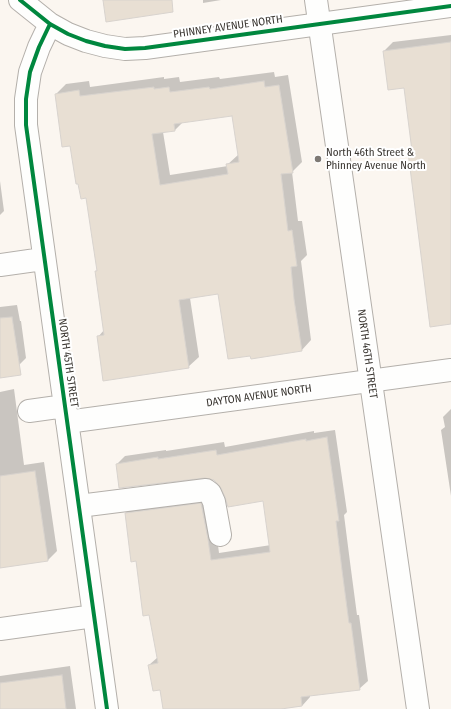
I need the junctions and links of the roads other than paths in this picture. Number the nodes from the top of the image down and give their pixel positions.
1 (20, 0) edge
2 (316, 0) edge
3 (451, 6) edge
4 (319, 23) junction
5 (50, 24) junction
6 (43, 259) junction
7 (0, 265) edge
8 (451, 370) edge
9 (371, 381) junction
10 (30, 411) dead end
11 (66, 414) junction
12 (79, 506) junction
13 (220, 535) dead end
14 (94, 616) junction
15 (0, 629) edge
16 (107, 709) edge
17 (418, 709) edge

1 - 5 street, PHINNEY AVENUE NORTH
2 - 4 street, NORTH 46TH STREET
3 - 4 street, PHINNEY AVENUE NORTH
4 - 5 street, PHINNEY AVENUE NORTH
4 - 9 street, NORTH 46TH STREET
5 - 6 street, NORTH 45TH STREET
6 - 7 street
6 - 11 street, NORTH 45TH STREET
8 - 9 street, DAYTON AVENUE NORTH
9 - 11 street, DAYTON AVENUE NORTH
9 - 17 street, NORTH 46TH STREET
10 - 11 street, DAYTON AVENUE NORTH
11 - 12 street, NORTH 45TH STREET
12 - 13 street
12 - 14 street, NORTH 45TH STREET
14 - 15 street
14 - 16 street, NORTH 45TH STREET

